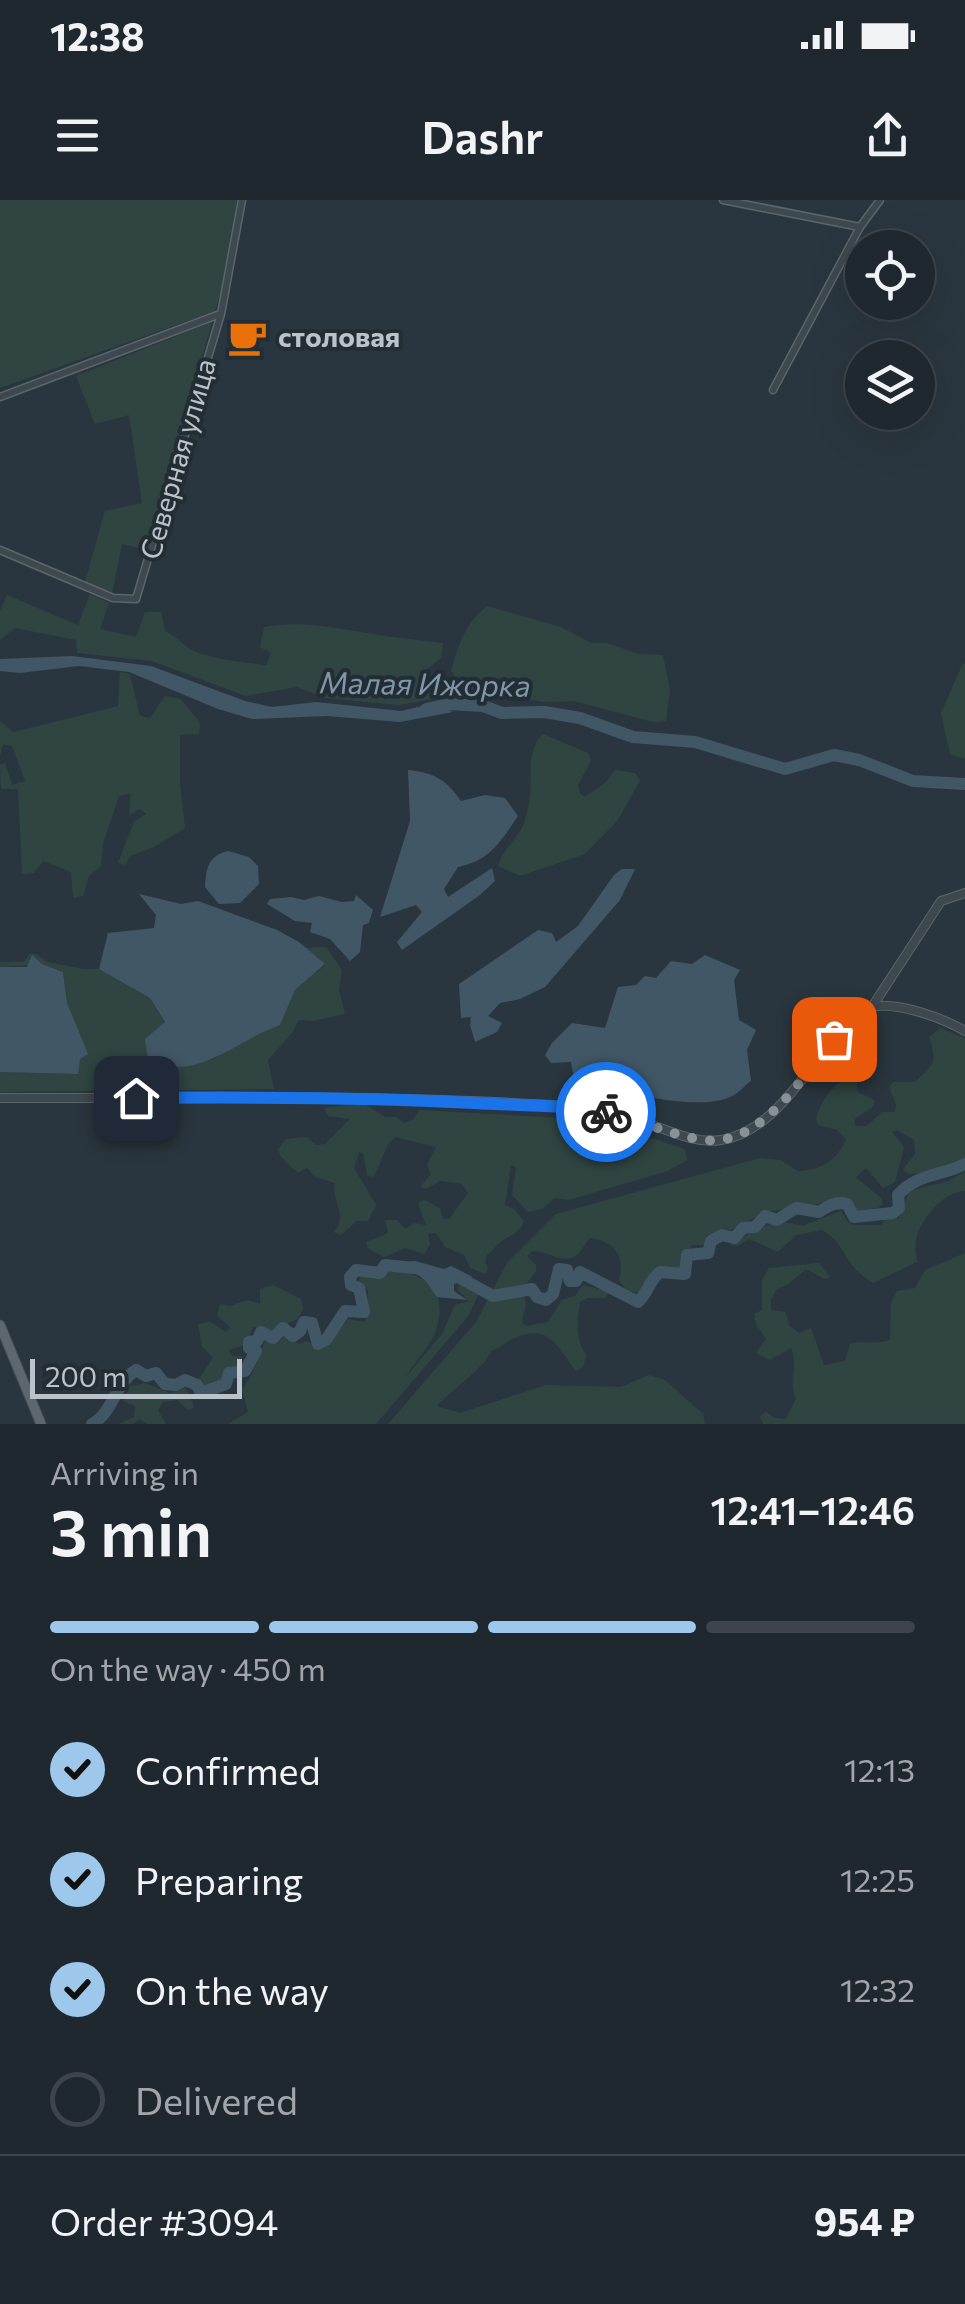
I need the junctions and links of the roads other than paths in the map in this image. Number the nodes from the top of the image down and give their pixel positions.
1 (242, 200) edge
2 (723, 200) edge
3 (880, 200) edge
4 (860, 227) junction
5 (221, 314) junction
6 (773, 390) dead end
7 (0, 397) edge
8 (0, 550) edge
9 (965, 892) edge
10 (872, 1006) junction
11 (965, 1030) edge
12 (0, 1098) edge
13 (0, 1325) edge
14 (41, 1424) edge

1 - 5 street, Северная улица
2 - 4 street
3 - 4 street
4 - 6 street
5 - 7 street
5 - 8 street, Северная улица
9 - 10 street
10 - 11 street
10 - 12 street
13 - 14 main road

